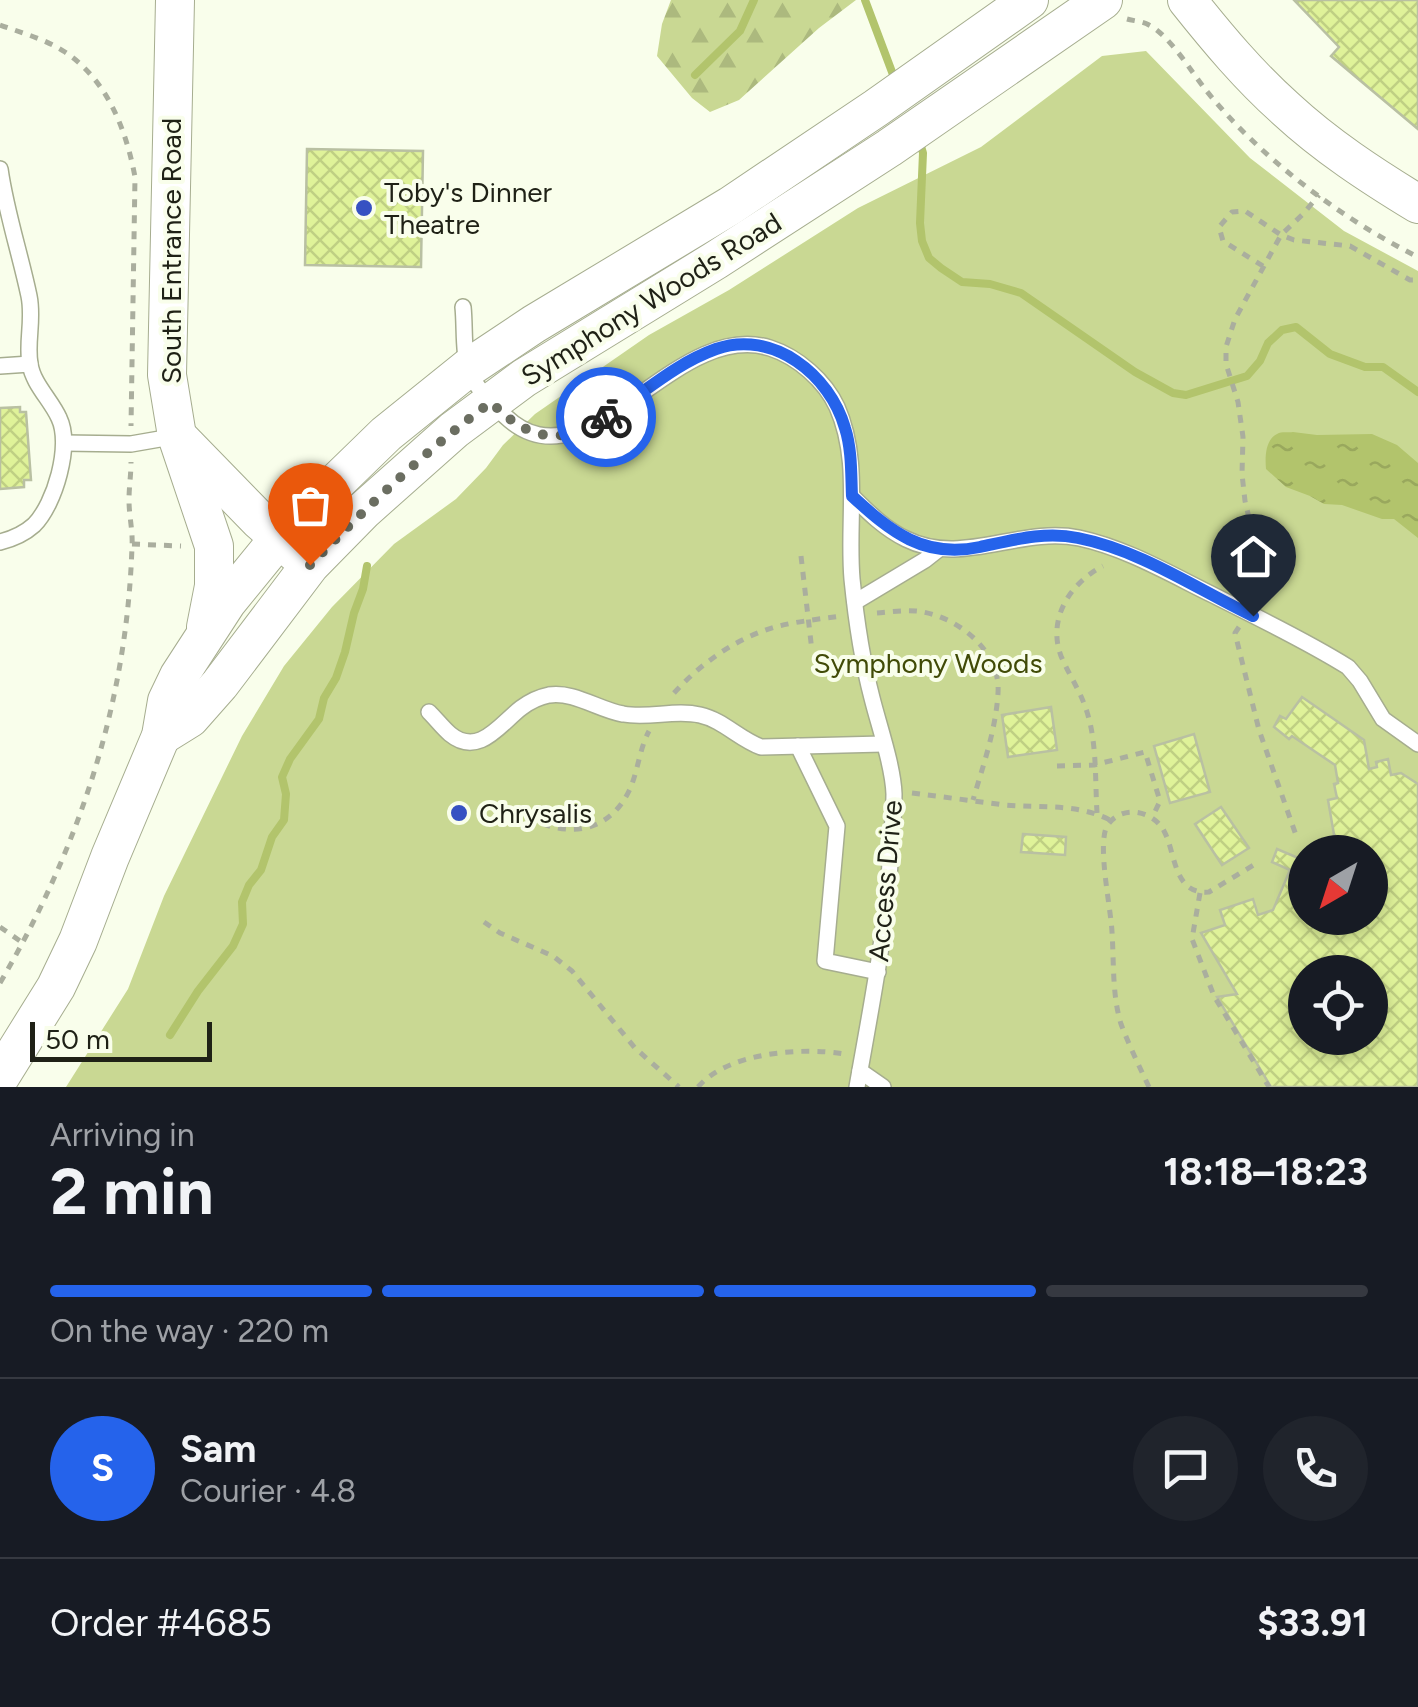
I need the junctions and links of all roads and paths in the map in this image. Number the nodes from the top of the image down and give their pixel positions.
1 (175, 0) edge
2 (1187, 0) edge
3 (1018, 8) edge
4 (1114, 10) edge
5 (0, 25) edge
6 (0, 169) edge
7 (1319, 195) junction
8 (1418, 204) edge
9 (1281, 235) junction
10 (1418, 257) edge
11 (1264, 266) junction
12 (1418, 280) edge
13 (463, 307) dead end
14 (30, 364) junction
15 (0, 366) edge
16 (480, 386) junction
17 (1238, 402) dead end
18 (131, 412) dead end
19 (176, 436) junction
20 (64, 443) junction
21 (131, 472) dead end
22 (852, 496) junction
23 (280, 538) junction
24 (0, 542) edge
25 (132, 544) junction
26 (187, 547) dead end
27 (939, 549) junction
28 (1127, 554) junction
29 (801, 556) dead end
30 (310, 565) junction
31 (856, 608) junction
32 (808, 621) junction
33 (202, 639) junction
34 (812, 652) dead end
35 (429, 712) dead end
36 (658, 715) junction
37 (162, 736) junction
38 (883, 744) junction
39 (1418, 744) edge
40 (798, 746) junction
41 (1094, 765) junction
42 (1057, 766) dead end
43 (894, 791) junction
44 (973, 800) junction
45 (1096, 812) junction
46 (528, 817) dead end
47 (1152, 818) junction
48 (1112, 820) junction
49 (1257, 863) dead end
50 (1200, 893) junction
51 (484, 922) dead end
52 (0, 927) edge
53 (24, 943) junction
54 (878, 972) junction
55 (0, 983) edge
56 (860, 1072) edge
57 (0, 1077) edge
58 (679, 1087) edge
59 (698, 1087) edge
60 (883, 1087) edge
61 (1149, 1087) edge
62 (1270, 1087) edge

1 - 19 street, South Entrance Road
2 - 8 street
3 - 16 street, Symphony Woods Road
4 - 7 path
4 - 16 street, Symphony Woods Road
5 - 18 path
6 - 14 lane
7 - 9 path
7 - 10 path
9 - 11 path
9 - 11 path
9 - 12 path
11 - 17 path
13 - 16 lane
14 - 15 lane
14 - 20 lane
16 - 22 lane, Access Drive
16 - 23 street, Symphony Woods Road
16 - 30 street, Symphony Woods Road
19 - 20 lane
19 - 23 street
19 - 33 street, South Entrance Road
20 - 24 lane
21 - 25 path
22 - 27 lane
22 - 31 lane, Access Drive
23 - 30 street
23 - 33 street, Symphony Woods Road
25 - 26 path
25 - 53 path
27 - 28 lane
27 - 31 lane
28 - 39 lane
28 - 41 path
29 - 32 path
30 - 37 street, Symphony Woods Road
31 - 32 path
31 - 38 lane, Access Drive
31 - 44 path
32 - 34 path
32 - 36 path
33 - 37 street, Symphony Woods Road
35 - 36 lane
36 - 40 lane
36 - 46 path
37 - 57 street, Symphony Woods Road
38 - 40 lane
38 - 43 lane, Access Drive
40 - 54 lane
41 - 42 path
41 - 45 path
41 - 47 path
43 - 44 path
43 - 54 lane, Access Drive
44 - 45 path
45 - 48 path
47 - 48 path
47 - 50 path
48 - 61 path
49 - 50 path
50 - 62 path
51 - 58 path
52 - 53 path
53 - 55 path
54 - 56 lane, Access Drive
56 - 59 path
56 - 60 lane

